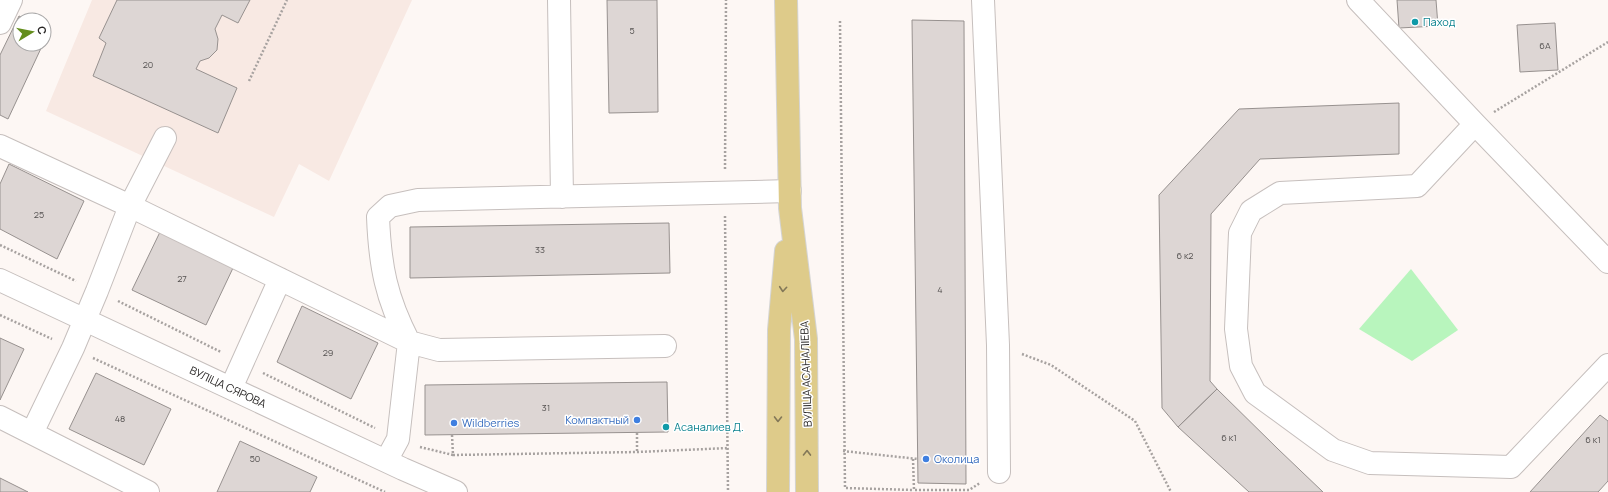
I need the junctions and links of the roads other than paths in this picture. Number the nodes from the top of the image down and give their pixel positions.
1 (11, 0) edge
2 (559, 0) edge
3 (786, 0) edge
4 (983, 0) edge
5 (1358, 0) edge
6 (0, 23) edge
7 (1475, 124) junction
8 (165, 138) dead end
9 (0, 146) edge
10 (562, 198) junction
11 (790, 200) junction
12 (130, 206) junction
13 (1608, 262) edge
14 (280, 279) junction
15 (0, 280) edge
16 (85, 320) junction
17 (410, 342) junction
18 (665, 346) dead end
19 (1608, 365) edge
20 (230, 388) junction
21 (0, 417) edge
22 (32, 433) junction
23 (386, 461) junction
24 (999, 472) road end
25 (148, 492) edge
26 (456, 492) edge
27 (778, 492) edge
28 (807, 492) edge

1 - 6 street
2 - 10 street
3 - 11 main road, ВУЛІЦА АСАНАЛІЕВА
4 - 24 street
5 - 7 street
7 - 13 street
7 - 19 street
8 - 12 street
9 - 12 street
10 - 11 street
10 - 17 street
11 -> 27 main road, ВУЛІЦА АСАНАЛІЕВА
28 -> 11 main road, ВУЛІЦА АСАНАЛІЕВА
12 - 14 street
12 - 16 street
14 - 17 street
14 - 20 street
15 - 16 street, ВУЛІЦА СЯРОВА
16 - 20 street, ВУЛІЦА СЯРОВА
16 - 22 street
17 - 18 street
17 - 23 street
20 - 23 street, ВУЛІЦА СЯРОВА
21 - 22 street
22 - 25 street
23 - 26 street, ВУЛІЦА СЯРОВА

